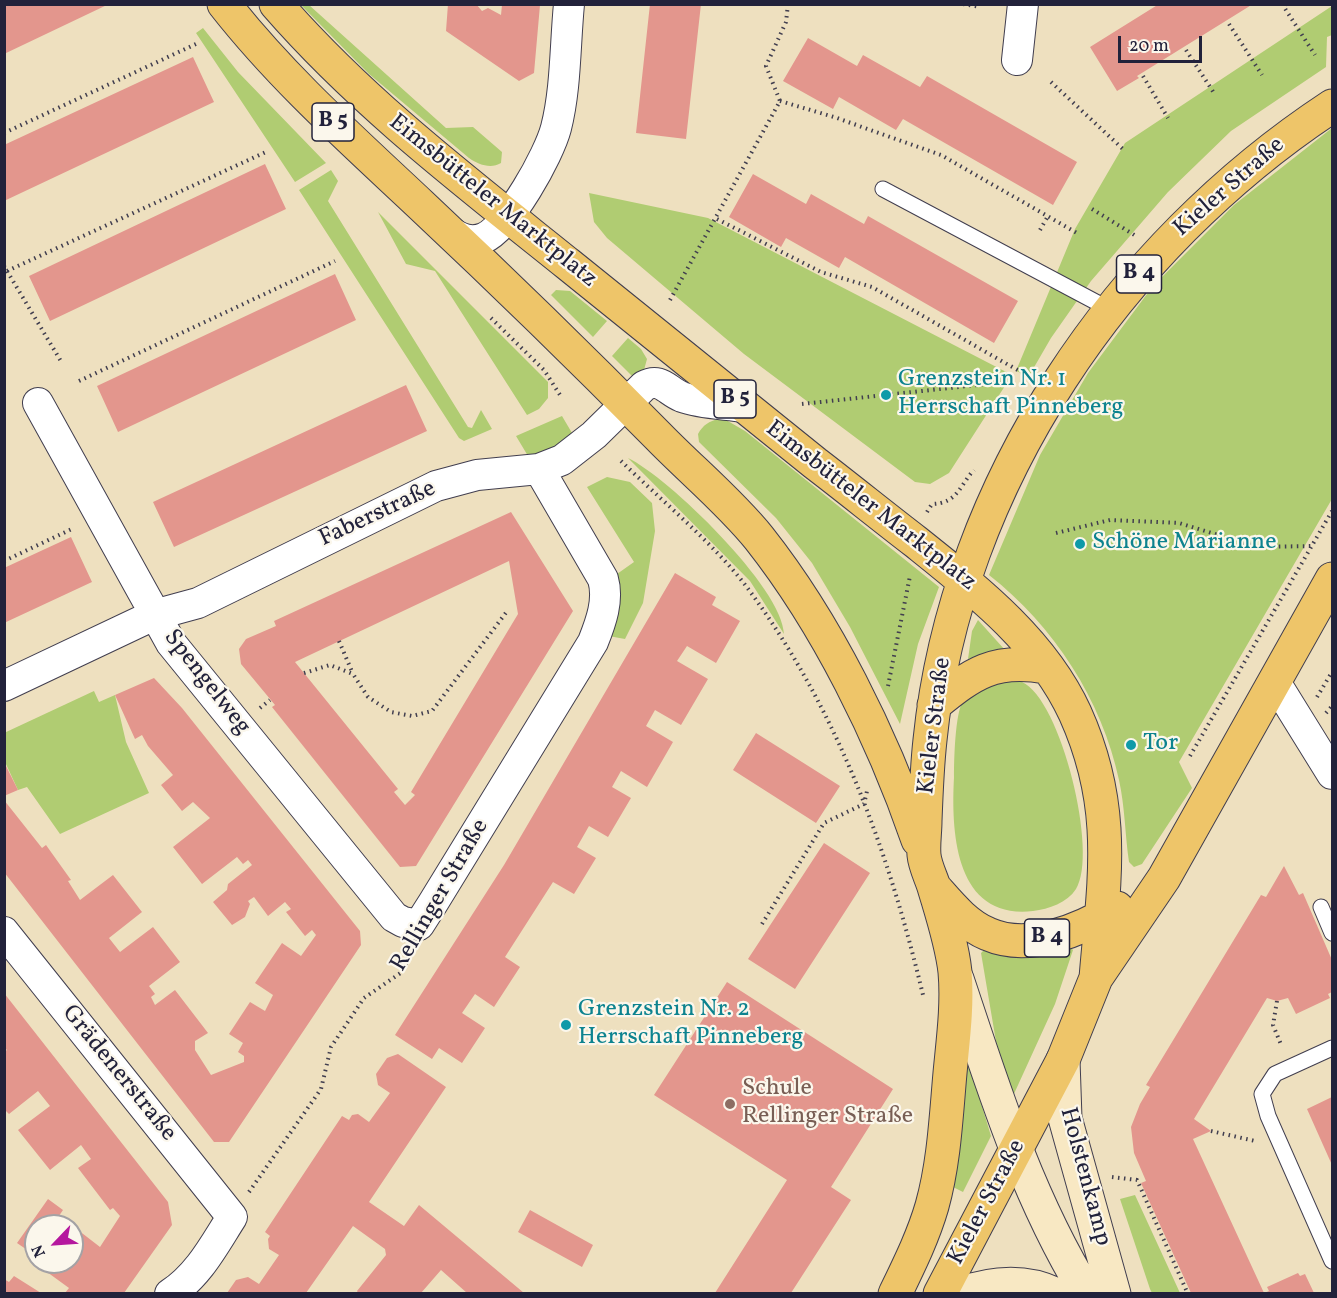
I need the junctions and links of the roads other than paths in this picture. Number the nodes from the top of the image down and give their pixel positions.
1 (224, 4) edge
2 (276, 4) edge
3 (569, 4) edge
4 (1023, 4) edge
5 (1017, 60) dead end
6 (1332, 106) edge
7 (883, 189) dead end
8 (507, 216) junction
9 (449, 231) junction
10 (1110, 309) junction
11 (38, 403) dead end
12 (627, 404) junction
13 (744, 407) junction
14 (538, 469) junction
15 (965, 580) junction
16 (1330, 586) edge
17 (154, 615) junction
18 (1046, 667) junction
19 (1275, 682) junction
20 (4, 686) edge
21 (934, 705) junction
22 (1332, 774) edge
23 (924, 855) junction
24 (1164, 878) junction
25 (934, 887) junction
26 (1321, 907) dead end
27 (1101, 918) junction
28 (419, 925) joint
29 (4, 932) edge
30 (1332, 933) edge
31 (955, 972) junction
32 (1096, 978) junction
33 (1332, 1048) edge
34 (1063, 1060) junction
35 (1016, 1150) junction
36 (1332, 1261) edge
37 (170, 1293) edge
38 (895, 1293) edge
39 (940, 1293) edge
40 (959, 1293) edge
41 (1054, 1293) edge
42 (1087, 1293) edge
43 (1114, 1293) edge

1 - 9 main road, Eimsbütteler Marktplatz / B 5
2 - 8 main road, Eimsbütteler Marktplatz / B 5
3 - 8 street
4 - 5 street
6 - 10 main road, Kieler Straße / B 4
7 - 10 lane
8 - 9 street
8 - 13 main road, Eimsbütteler Marktplatz / B 5
9 - 12 main road, Eimsbütteler Marktplatz / B 5
10 - 15 main road, Kieler Straße / B 4
11 - 17 street, Spengelweg
12 - 13 street, Faberstraße
12 - 14 street, Faberstraße
12 - 23 main road, Eimsbütteler Marktplatz / B 5
13 - 15 main road, Eimsbütteler Marktplatz / B 5
14 - 17 street, Faberstraße
14 - 28 street, Rellinger Straße
15 - 18 main road, Eimsbütteler Marktplatz / B 5
15 - 21 main road, Kieler Straße / B 4
16 - 19 main road, Kieler Straße / B 4
17 - 20 street, Faberstraße
17 - 28 street, Spengelweg
18 - 21 main road
18 - 27 main road, Eimsbütteler Marktplatz / B 5
19 - 22 street
19 - 24 main road, Kieler Straße / B 4
21 - 23 main road, Kieler Straße / B 4
23 - 25 main road, Kieler Straße / B 4
24 - 27 main road, B 4
24 - 32 main road, Kieler Straße / B 4
25 - 27 main road, B 4
25 - 31 main road, Kieler Straße / B 4
26 - 30 lane
27 - 32 main road, Eimsbütteler Marktplatz / B 5
29 - 37 street, Grädenerstraße
31 - 35 main road, Holstenkamp
31 - 38 main road, Kieler Straße / B 4
32 - 34 main road, Kieler Straße / B 4
33 - 36 lane
34 - 35 main road, Kieler Straße / B 4
34 - 43 main road, Holstenkamp
35 - 39 main road, Kieler Straße / B 4
35 - 42 main road, Holstenkamp
40 - 41 main road

